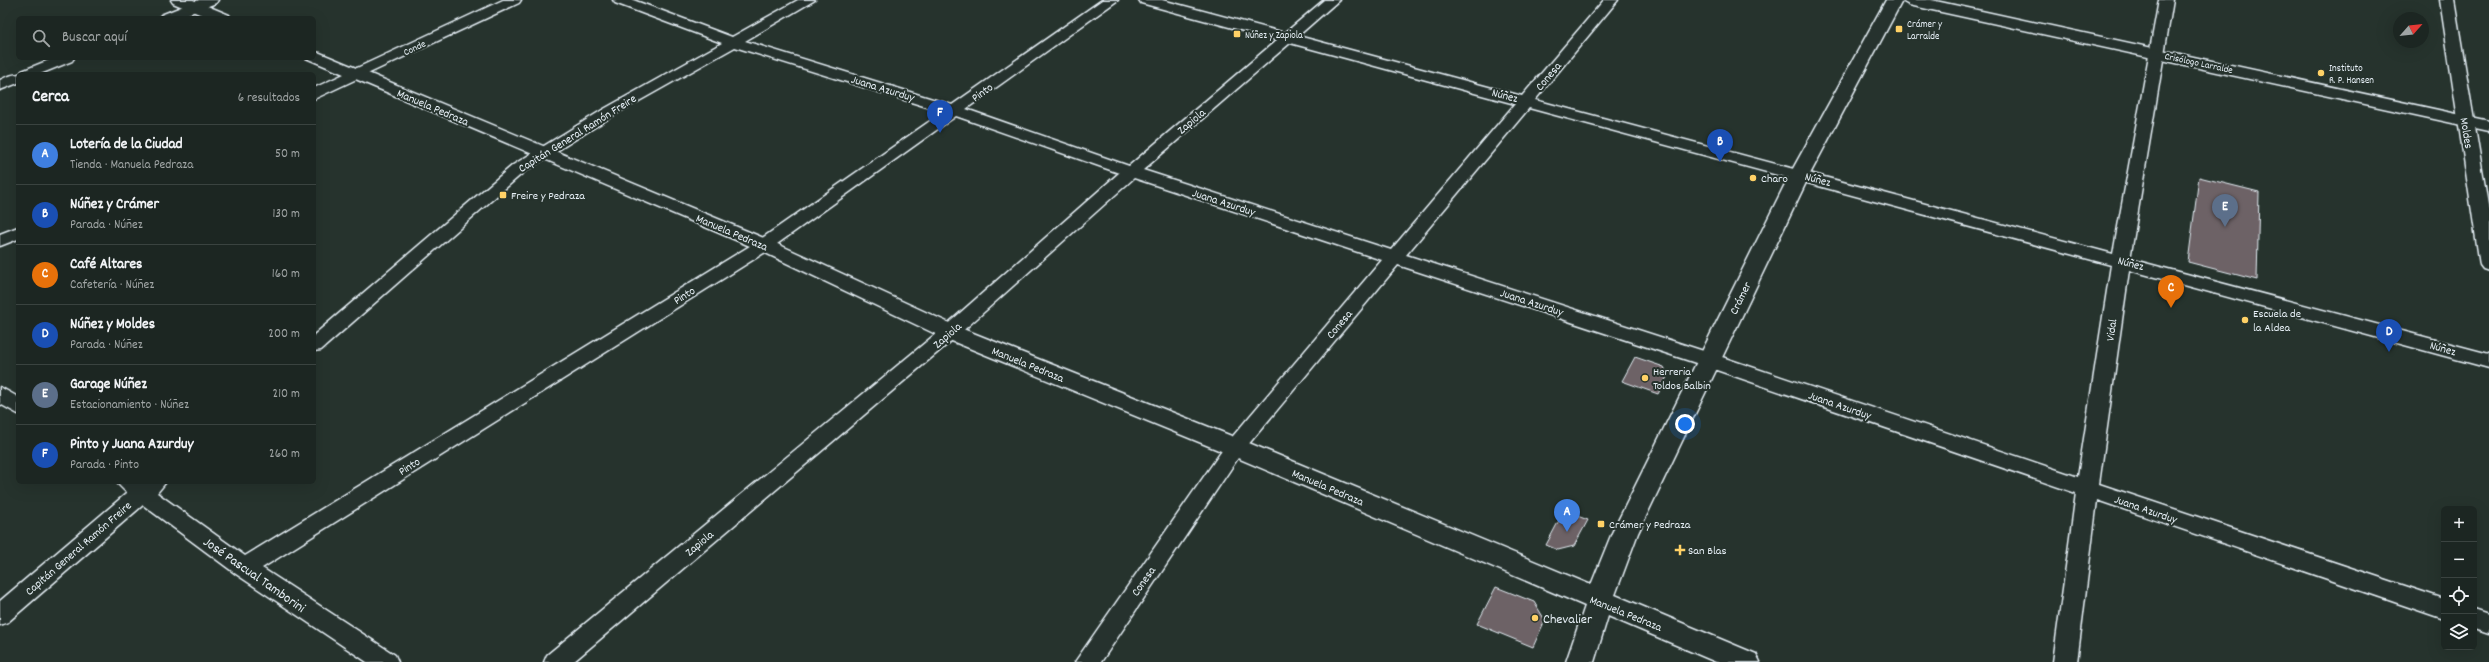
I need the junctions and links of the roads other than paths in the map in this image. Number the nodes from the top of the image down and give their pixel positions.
1 (179, 0) edge
2 (211, 0) edge
3 (514, 0) edge
4 (620, 0) edge
5 (808, 0) edge
6 (1111, 0) edge
7 (1146, 0) edge
8 (1332, 0) edge
9 (1611, 0) edge
10 (1894, 0) edge
11 (1910, 0) edge
12 (2166, 0) edge
13 (2447, 0) edge
14 (195, 6) junction
15 (171, 16) edge
16 (218, 16) edge
17 (1289, 38) junction
18 (733, 42) junction
19 (2157, 53) junction
20 (316, 58) edge
21 (62, 60) edge
22 (32, 72) edge
23 (356, 74) junction
24 (16, 79) edge
25 (0, 85) edge
26 (316, 93) edge
27 (1527, 101) junction
28 (956, 111) junction
29 (2465, 121) junction
30 (2489, 126) edge
31 (543, 153) junction
32 (1131, 172) junction
33 (1800, 174) junction
34 (16, 233) edge
35 (0, 241) edge
36 (764, 245) junction
37 (1395, 258) junction
38 (2121, 261) junction
39 (2489, 265) edge
40 (950, 332) junction
41 (316, 343) edge
42 (1709, 360) junction
43 (2489, 361) edge
44 (0, 394) edge
45 (16, 406) edge
46 (1234, 447) junction
47 (141, 486) edge
48 (2087, 490) junction
49 (244, 568) junction
50 (1600, 602) junction
51 (2441, 608) edge
52 (0, 615) edge
53 (2477, 620) edge
54 (2489, 624) edge
55 (386, 662) edge
56 (556, 662) edge
57 (1087, 662) edge
58 (1580, 662) edge
59 (1746, 662) edge
60 (2065, 662) edge

1 - 14 street
2 - 14 street
3 - 23 street, Conde
4 - 18 street, Juana Azurduy
5 - 18 street, Capitán General Ramón Freire
6 - 28 street, Pinto
7 - 17 street, Núñez
8 - 17 street, Zapiola
9 - 27 street, Conesa
10 - 33 street, Crámer
11 - 19 street, Crisólogo Larralde
12 - 19 street, Vidal
13 - 29 street, Moldes
14 - 15 street
14 - 16 street
17 - 27 street, Núñez
17 - 32 street, Zapiola
18 - 28 street, Juana Azurduy
18 - 31 street, Capitán General Ramón Freire
19 - 29 street, Crisólogo Larralde
19 - 38 street, Vidal
20 - 23 street, Manuela Pedraza
21 - 22 street
23 - 26 street, Conde
23 - 31 street, Manuela Pedraza
24 - 25 street
27 - 33 street, Núñez
27 - 37 street, Conesa
28 - 32 street, Juana Azurduy
28 - 36 street, Pinto
29 - 30 street, Crisólogo Larralde
29 - 39 street, Moldes
31 - 36 street, Manuela Pedraza
31 - 41 street, Capitán General Ramón Freire
32 - 37 street, Juana Azurduy
32 - 40 street, Zapiola
33 - 38 street, Núñez
33 - 42 street, Crámer
34 - 35 street
36 - 40 street, Manuela Pedraza
36 - 49 street, Pinto
37 - 42 street, Juana Azurduy
37 - 46 street, Conesa
38 - 43 street, Núñez
38 - 48 street, Vidal
40 - 46 street, Manuela Pedraza
40 - 56 street, Zapiola
42 - 48 street, Juana Azurduy
42 - 50 street, Crámer
44 - 45 street
46 - 50 street, Manuela Pedraza
46 - 57 street, Conesa
47 - 49 street, José Pascual Tamborini
47 - 52 street, Capitán General Ramón Freire
48 - 51 street, Juana Azurduy
48 - 60 street, Vidal
49 - 55 street, José Pascual Tamborini
50 - 58 street, Crámer
50 - 59 street, Manuela Pedraza
53 - 54 street

